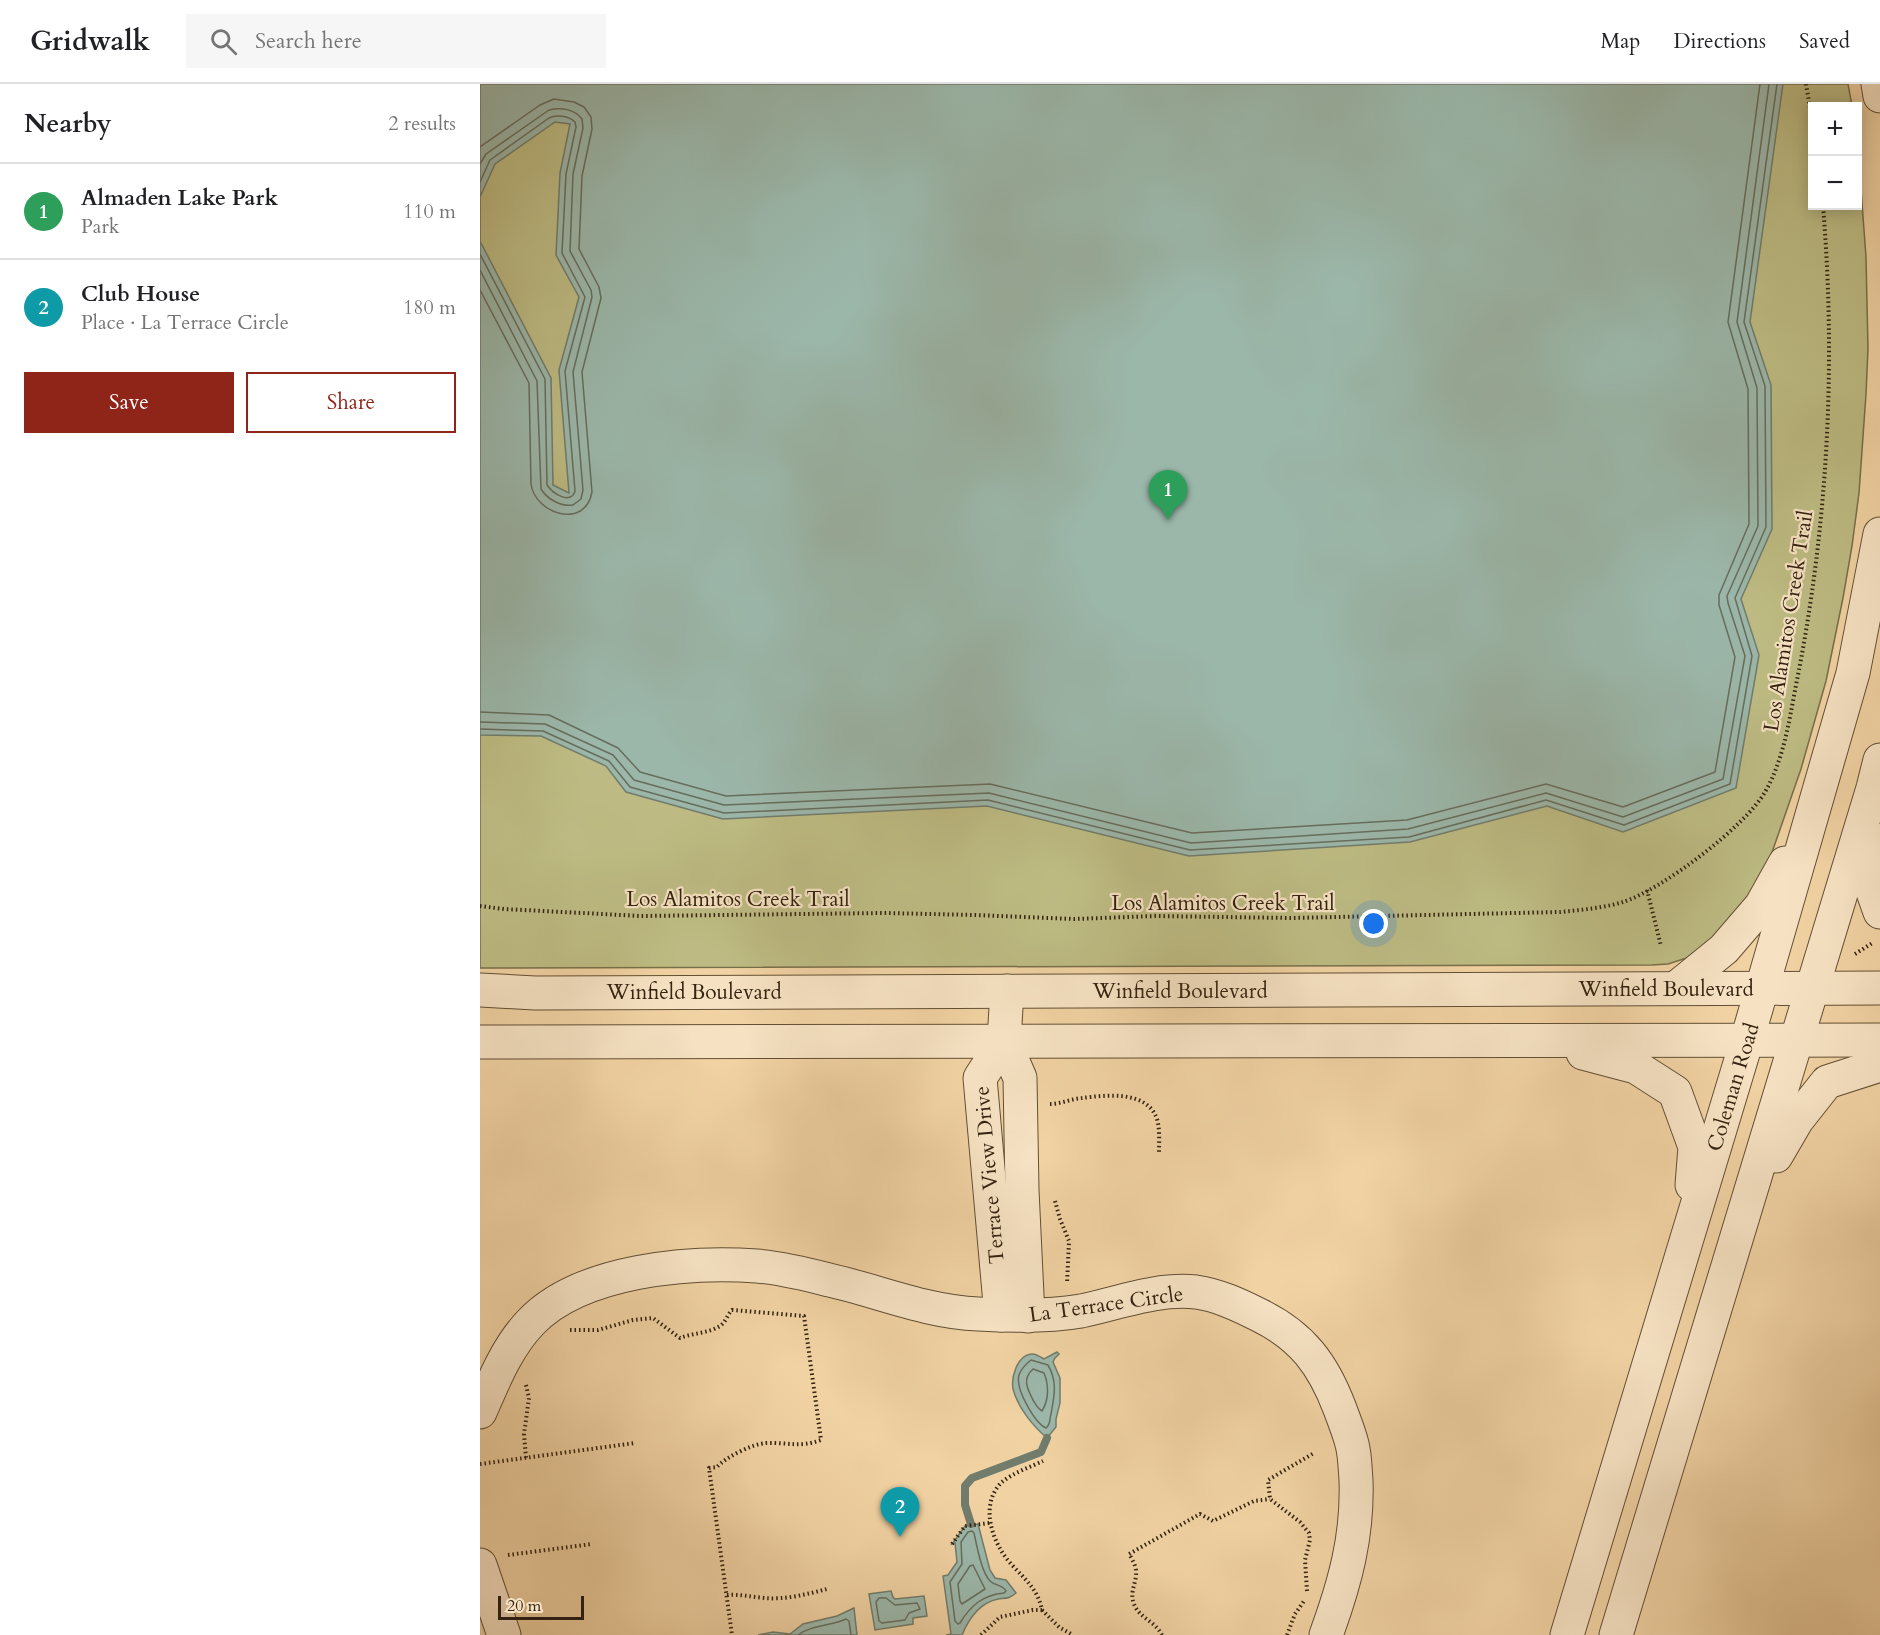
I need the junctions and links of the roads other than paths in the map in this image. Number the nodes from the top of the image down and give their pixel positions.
1 (1878, 84) edge
2 (1880, 96) edge
3 (1880, 534) edge
4 (1877, 774) edge
5 (1810, 820) junction
6 (1877, 927) edge
7 (1676, 988) junction
8 (1880, 988) edge
9 (1762, 989) junction
10 (1814, 989) junction
11 (480, 990) edge
12 (1007, 991) junction
13 (1747, 1040) junction
14 (1799, 1040) junction
15 (1880, 1040) edge
16 (1004, 1041) junction
17 (480, 1042) edge
18 (1541, 1042) junction
19 (1880, 1065) edge
20 (1745, 1209) junction
21 (1689, 1232) junction
22 (1014, 1316) junction
23 (480, 1412) edge
24 (493, 1560) edge
25 (504, 1635) edge
26 (1326, 1635) edge
27 (1567, 1635) edge
28 (1616, 1635) edge

1 - 2 street
3 - 5 street, Coleman Road
4 - 6 street
4 - 10 street
5 - 7 street
5 - 9 street, Coleman Road
7 - 9 street, Winfield Boulevard
7 - 12 street, Winfield Boulevard
8 - 10 street, Winfield Boulevard
9 - 10 street, Winfield Boulevard
9 - 13 street, Coleman Road
10 - 14 street
11 - 12 street, Winfield Boulevard
12 - 16 street, Terrace View Drive
13 - 14 street
13 - 18 street
13 - 21 street, Coleman Road
14 - 15 street
14 - 20 street
16 - 17 street
16 - 18 street
16 - 22 street, Terrace View Drive
18 - 21 street
19 - 20 street
20 - 28 street
21 - 27 street, Coleman Road
22 - 23 street, La Terrace Circle
22 - 26 street, La Terrace Circle
24 - 25 street

